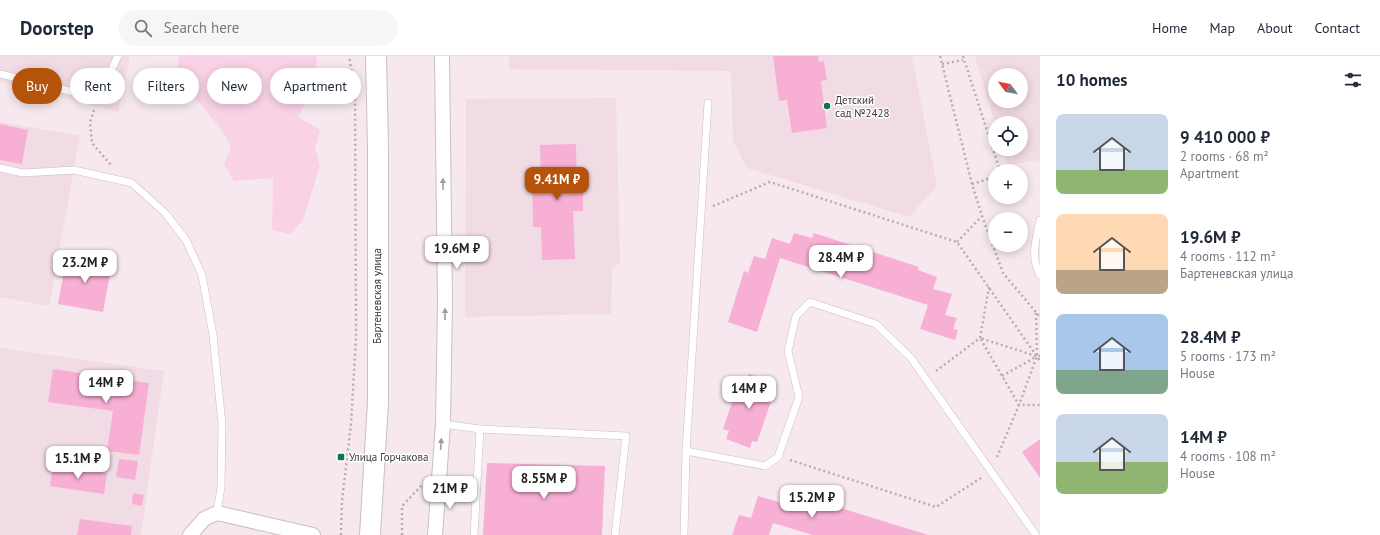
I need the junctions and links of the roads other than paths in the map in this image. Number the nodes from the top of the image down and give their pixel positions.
1 (118, 56) edge
2 (376, 56) edge
3 (442, 56) edge
4 (0, 74) edge
5 (708, 103) dead end
6 (0, 168) edge
7 (1040, 220) edge
8 (1040, 275) edge
9 (443, 424) junction
10 (480, 429) junction
11 (686, 451) junction
12 (217, 512) junction
13 (190, 535) edge
14 (313, 535) edge
15 (370, 535) edge
16 (435, 535) edge
17 (474, 535) edge
18 (615, 535) edge
19 (684, 535) edge
20 (1036, 535) edge

1 - 4 lane
2 - 15 main road, Бартеневская улица
9 -> 3 street
5 - 11 lane
6 - 12 lane
7 - 8 lane
9 - 10 lane
16 -> 9 street
10 - 17 lane
10 - 18 lane
11 - 19 lane
11 - 20 lane
12 - 13 street
12 - 14 street

